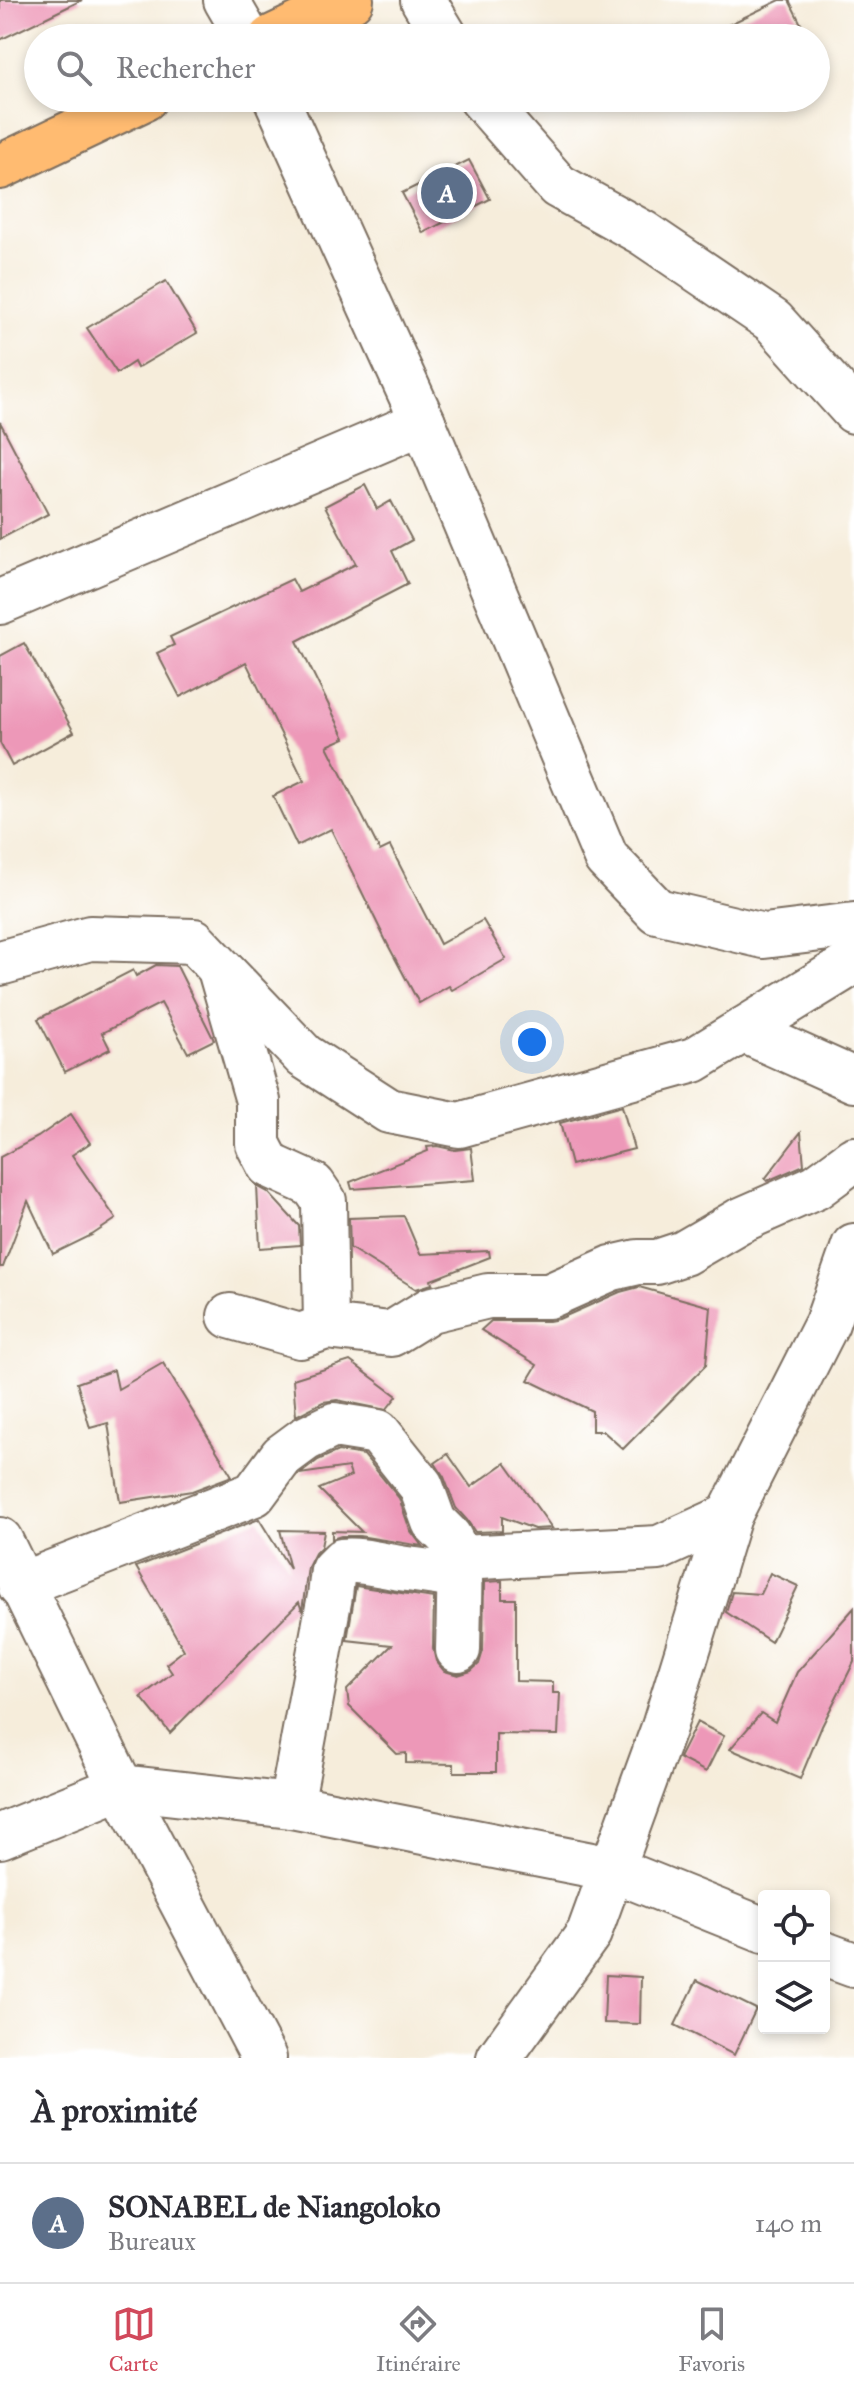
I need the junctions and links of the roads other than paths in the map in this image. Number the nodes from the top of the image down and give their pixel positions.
1 (226, 0) edge
2 (351, 0) edge
3 (423, 0) edge
4 (240, 24) edge
5 (300, 24) edge
6 (438, 24) edge
7 (116, 112) edge
8 (282, 112) edge
9 (493, 112) edge
10 (0, 167) edge
11 (854, 411) edge
12 (423, 422) junction
13 (0, 602) edge
14 (854, 925) edge
15 (854, 962) edge
16 (0, 963) edge
17 (219, 967) junction
18 (743, 1030) junction
19 (854, 1080) edge
20 (854, 1159) edge
21 (854, 1246) edge
22 (230, 1316) dead end
23 (326, 1327) junction
24 (729, 1516) junction
25 (0, 1540) edge
26 (459, 1568) junction
27 (20, 1585) junction
28 (458, 1650) dead end
29 (121, 1787) junction
30 (291, 1806) junction
31 (0, 1836) edge
32 (612, 1869) junction
33 (758, 1928) edge
34 (830, 1956) edge
35 (854, 1965) edge
36 (264, 2058) edge
37 (499, 2058) edge

1 - 4 street
2 - 5 highway
3 - 6 street
7 - 10 highway
8 - 12 street
9 - 11 street
12 - 13 street
12 - 14 street
15 - 18 street
16 - 17 street
17 - 18 street
17 - 23 street
18 - 19 street
20 - 23 street
21 - 24 street
22 - 23 street
24 - 26 street
24 - 32 street
25 - 27 street
26 - 27 street
26 - 28 street
26 - 30 street
27 - 29 street
29 - 30 street
29 - 31 street
29 - 36 street
30 - 32 street
32 - 33 street
32 - 37 street
34 - 35 street

